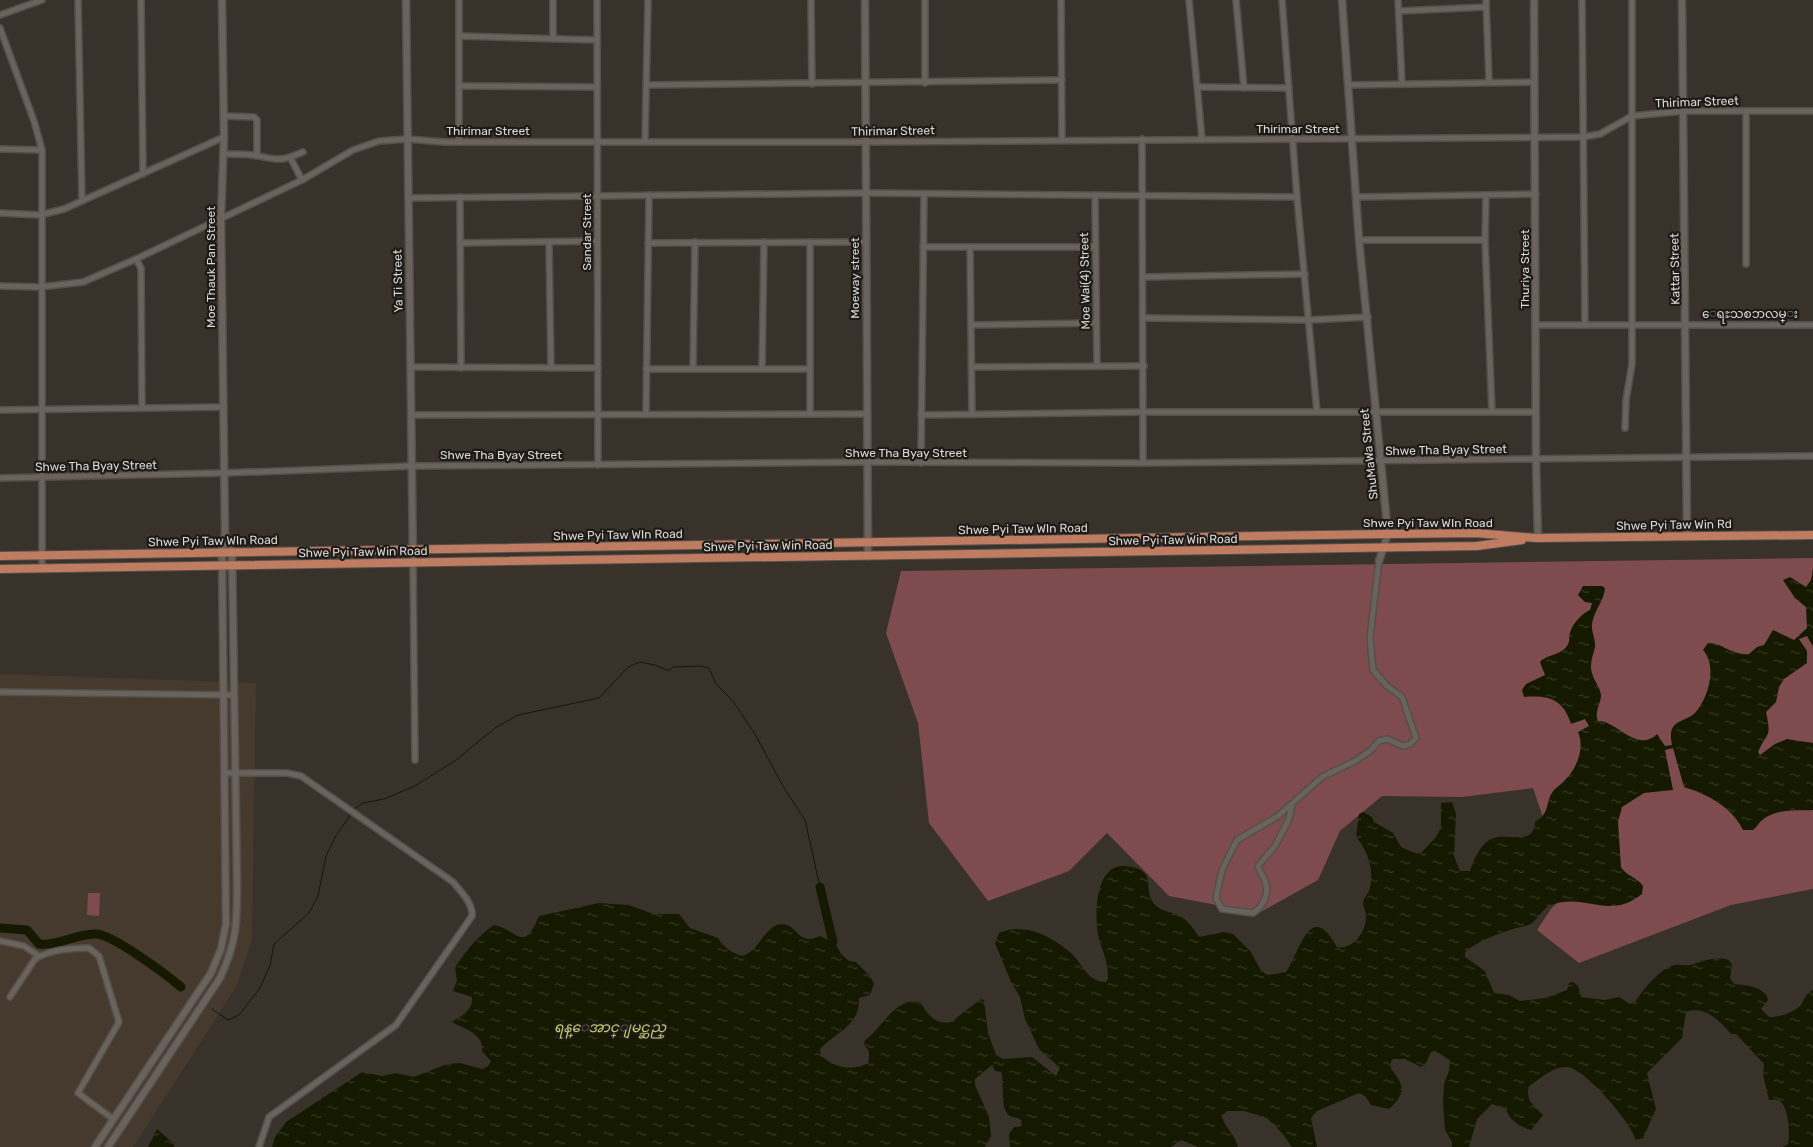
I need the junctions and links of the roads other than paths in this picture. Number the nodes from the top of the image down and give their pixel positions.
1 (42, 0) edge
2 (78, 0) edge
3 (141, 0) edge
4 (222, 0) edge
5 (406, 0) edge
6 (459, 0) edge
7 (553, 0) edge
8 (597, 0) edge
9 (648, 0) edge
10 (811, 0) edge
11 (865, 0) edge
12 (925, 0) edge
13 (1061, 0) edge
14 (1189, 0) edge
15 (1236, 0) edge
16 (1282, 0) edge
17 (1342, 0) edge
18 (1398, 0) edge
19 (1486, 0) edge
20 (1534, 0) edge
21 (1582, 0) edge
22 (1632, 0) edge
23 (1682, 0) edge
24 (1486, 7) junction
25 (1399, 11) junction
26 (0, 16) edge
27 (0, 28) edge
28 (459, 36) junction
29 (553, 39) junction
30 (597, 40) junction
31 (1062, 80) junction
32 (925, 82) junction
33 (1489, 82) junction
34 (1534, 82) junction
35 (1402, 83) junction
36 (812, 84) junction
37 (865, 84) junction
38 (648, 85) junction
39 (1348, 85) junction
40 (459, 86) junction
41 (1198, 87) junction
42 (597, 88) junction
43 (1244, 88) junction
44 (1289, 88) junction
45 (1684, 111) junction
46 (1746, 111) junction
47 (1813, 111) edge
48 (224, 116) junction
49 (1632, 116) junction
50 (1534, 136) junction
51 (1582, 136) junction
52 (224, 137) junction
53 (1062, 139) junction
54 (1142, 139) junction
55 (1202, 139) junction
56 (1292, 139) junction
57 (1352, 139) junction
58 (407, 140) junction
59 (597, 141) junction
60 (646, 141) junction
61 (459, 142) junction
62 (865, 142) junction
63 (0, 149) edge
64 (42, 150) junction
65 (303, 152) dead end
66 (224, 154) junction
67 (257, 156) junction
68 (290, 157) junction
69 (143, 174) junction
70 (302, 180) junction
71 (866, 193) junction
72 (1536, 194) junction
73 (597, 195) junction
74 (649, 195) junction
75 (924, 195) junction
76 (1095, 195) junction
77 (1144, 196) junction
78 (1486, 196) junction
79 (460, 197) junction
80 (1297, 197) junction
81 (1357, 197) junction
82 (408, 198) junction
83 (82, 201) junction
84 (0, 213) edge
85 (40, 215) junction
86 (221, 217) junction
87 (1359, 240) junction
88 (1485, 240) junction
89 (597, 241) junction
90 (549, 242) junction
91 (648, 242) junction
92 (695, 242) junction
93 (764, 242) junction
94 (810, 242) junction
95 (866, 242) junction
96 (460, 243) junction
97 (923, 246) junction
98 (970, 247) junction
99 (1094, 247) junction
100 (136, 259) junction
101 (1746, 264) dead end
102 (1305, 274) junction
103 (1144, 278) junction
104 (0, 286) edge
105 (40, 287) junction
106 (1368, 317) junction
107 (1144, 318) junction
108 (1309, 320) junction
109 (1096, 323) junction
110 (1631, 324) junction
111 (1687, 324) junction
112 (971, 325) junction
113 (1536, 325) junction
114 (1585, 325) junction
115 (1813, 325) edge
116 (1097, 365) junction
117 (1144, 366) junction
118 (410, 367) junction
119 (972, 367) junction
120 (461, 368) junction
121 (551, 368) junction
122 (598, 368) junction
123 (646, 368) junction
124 (693, 369) junction
125 (762, 369) junction
126 (810, 369) junction
127 (224, 407) junction
128 (142, 408) junction
129 (0, 410) edge
130 (41, 410) junction
131 (1143, 412) junction
132 (1317, 412) junction
133 (1376, 412) junction
134 (1492, 412) junction
135 (1536, 412) junction
136 (598, 414) junction
137 (646, 414) junction
138 (810, 414) junction
139 (867, 414) junction
140 (972, 414) junction
141 (411, 415) junction
142 (922, 415) junction
143 (1625, 428) dead end
144 (1813, 456) edge
145 (1687, 457) junction
146 (1536, 460) junction
147 (1381, 461) junction
148 (868, 462) junction
149 (921, 463) junction
150 (1143, 463) junction
151 (598, 465) junction
152 (412, 466) junction
153 (224, 473) junction
154 (41, 477) junction
155 (0, 478) edge
156 (224, 534) junction
157 (1388, 534) junction
158 (1813, 535) edge
159 (1213, 537) junction
160 (1687, 537) junction
161 (1537, 538) junction
162 (1074, 539) junction
163 (868, 543) junction
164 (1383, 547) junction
165 (413, 549) junction
166 (1212, 550) junction
167 (222, 552) junction
168 (232, 552) junction
169 (1074, 552) junction
170 (42, 555) junction
171 (0, 556) edge
172 (868, 556) junction
173 (1379, 561) joint
174 (413, 562) junction
175 (222, 565) junction
176 (232, 565) junction
177 (42, 568) junction
178 (0, 569) edge
179 (0, 692) edge
180 (224, 694) junction
181 (234, 695) junction
182 (415, 760) dead end
183 (225, 773) junction
184 (236, 773) junction
185 (1292, 805) junction
186 (0, 941) edge
187 (39, 956) junction
188 (10, 997) dead end
189 (113, 1119) junction
190 (95, 1147) edge
191 (108, 1147) edge
192 (258, 1147) edge

1 - 26 street
2 - 83 street
3 - 69 street
4 - 48 street, Moe Thauk Pan Street
5 - 58 street, Ya Ti Street
6 - 28 street
7 - 29 street
8 - 30 street, Sandar Street
9 - 38 street
10 - 36 street
11 - 37 street, Moeway street
12 - 32 street
13 - 31 street
14 - 41 street
15 - 43 street
16 - 44 street
17 - 39 street, ShuMaWa Street
18 - 25 street
19 - 24 street
20 - 34 street, Thuriya Street
21 - 51 street
22 - 49 street
23 - 45 street, Kattar Street
24 - 25 street
24 - 33 street
25 - 35 street
27 - 64 street
28 - 29 street
28 - 40 street
29 - 30 street
30 - 42 street, Sandar Street
31 - 32 street
31 - 53 street
32 - 37 street
33 - 34 street
33 - 35 street
34 - 50 street, Thuriya Street
35 - 39 street
36 - 37 street
36 - 38 street
37 - 62 street, Moeway street
38 - 60 street
39 - 57 street, ShuMaWa Street
40 - 42 street
40 - 61 street
41 - 43 street
41 - 55 street
42 - 59 street, Sandar Street
43 - 44 street
44 - 56 street
45 - 46 street, Thirimar Street
45 - 49 street, Thirimar Street
45 - 111 street, Kattar Street
46 - 47 street, Thirimar Street
46 - 101 street
48 - 52 street, Moe Thauk Pan Street
48 - 67 street
49 - 51 street, Thirimar Street
49 - 110 street
50 - 51 street, Thirimar Street
50 - 57 street, Thirimar Street
50 - 72 street, Thuriya Street
51 - 114 street
52 - 66 street, Moe Thauk Pan Street
52 - 69 street
53 - 54 street, Thirimar Street
53 - 62 street, Thirimar Street
54 - 55 street, Thirimar Street
54 - 77 street
55 - 56 street, Thirimar Street
56 - 57 street, Thirimar Street
56 - 80 street
57 - 81 street, ShuMaWa Street
58 - 61 street, Thirimar Street
58 - 70 street, Thirimar Street
58 - 82 street, Ya Ti Street
59 - 60 street, Thirimar Street
59 - 61 street, Thirimar Street
59 - 73 street, Sandar Street
60 - 62 street, Thirimar Street
62 - 71 street, Moeway street
63 - 64 street
64 - 85 street
65 - 68 street
66 - 67 street
66 - 86 street, Moe Thauk Pan Street
67 - 68 street
68 - 70 street
69 - 83 street
70 - 86 street, Thirimar Street
71 - 74 street
71 - 75 street
71 - 95 street, Moeway street
72 - 78 street
72 - 113 street, Thuriya Street
73 - 74 street
73 - 79 street
73 - 89 street, Sandar Street
74 - 91 street
75 - 76 street
75 - 97 street
76 - 77 street
76 - 99 street, Moe Wai(4) Street
77 - 80 street
77 - 103 street
78 - 81 street
78 - 88 street
79 - 82 street
79 - 96 street
80 - 102 street
81 - 87 street, ShuMaWa Street
82 - 118 street, Ya Ti Street
83 - 85 street
84 - 85 street
85 - 105 street
86 - 100 street, Thirimar Street
86 - 127 street, Moe Thauk Pan Street
87 - 88 street
87 - 106 street, ShuMaWa Street
88 - 134 street
89 - 90 street
89 - 122 street, Sandar Street
90 - 96 street
90 - 121 street
91 - 92 street
91 - 123 street
92 - 93 street
92 - 124 street
93 - 94 street
93 - 125 street
94 - 95 street
94 - 126 street
95 - 139 street, Moeway street
96 - 120 street
97 - 98 street
97 - 142 street
98 - 99 street
98 - 112 street
99 - 109 street, Moe Wai(4) Street
100 - 105 street, Thirimar Street
100 - 128 street
102 - 103 street
102 - 108 street
103 - 107 street
104 - 105 street, Thirimar Street
105 - 130 street
106 - 108 street
106 - 133 street, ShuMaWa Street
107 - 108 street
107 - 117 street
108 - 132 street
109 - 112 street
109 - 116 street, Moe Wai(4) Street
110 - 111 street, ေရႊသစၥာလမ္း
110 - 114 street, ေရႊသစၥာလမ္း
110 - 143 street
111 - 115 street, ေရႊသစၥာလမ္း
111 - 145 street, Kattar Street
112 - 119 street
113 - 114 street, ေရႊသစၥာလမ္း
113 - 135 street, Thuriya Street
116 - 117 street
116 - 119 street
117 - 131 street
118 - 120 street
118 - 141 street, Ya Ti Street
119 - 140 street
120 - 121 street
121 - 122 street
122 - 136 street, Sandar Street
123 - 124 street
123 - 137 street
124 - 125 street
125 - 126 street
126 - 138 street
127 - 128 street
127 - 153 street, Moe Thauk Pan Street
128 - 130 street
129 - 130 street
130 - 154 street
131 - 132 street
131 - 140 street
131 - 150 street
132 - 133 street
133 - 134 street
133 - 147 street, ShuMaWa Street
134 - 135 street
135 - 146 street, Thuriya Street
136 - 137 street
136 - 141 street
136 - 151 street, Sandar Street
137 - 138 street
138 - 139 street
139 - 148 street, Moeway street
140 - 142 street
141 - 152 street, Ya Ti Street
142 - 149 street
144 - 145 street, Shwe Tha Byay Street
145 - 146 street, Shwe Tha Byay Street
145 - 160 street, Kattar Street
146 - 147 street, Shwe Tha Byay Street
146 - 161 street, Thuriya Street
147 - 150 street, Shwe Tha Byay Street
147 - 157 street, ShuMaWa Street
148 - 149 street, Shwe Tha Byay Street
148 - 151 street, Shwe Tha Byay Street
148 - 163 street, Moeway street
149 - 150 street, Shwe Tha Byay Street
151 - 152 street, Shwe Tha Byay Street
152 - 153 street, Shwe Tha Byay Street
152 - 165 street, Ya Ti Street
153 - 154 street, Shwe Tha Byay Street
153 - 156 street, Moe Thauk Pan Street
154 - 155 street, Shwe Tha Byay Street
154 - 170 street
156 - 167 street, Moe Thauk Pan Street
156 - 168 street
157 - 159 main road, Shwe Pyi Taw WIn Road
157 - 161 main road, Shwe Pyi Taw WIn Road
157 - 164 street, ShuMaWa Street
158 - 160 main road, Shwe Pyi Taw Win Rd
159 - 162 main road, Shwe Pyi Taw WIn Road
159 - 166 street
160 - 161 main road, Shwe Pyi Taw Win Rd
161 - 164 main road, Shwe Pyi Taw Win Road
162 - 163 main road, Shwe Pyi Taw WIn Road
162 - 169 street
163 - 165 main road, Shwe Pyi Taw WIn Road
163 - 172 street, Moeway street
164 - 166 main road, Shwe Pyi Taw Win Road
164 - 173 street, ShuMaWa Street
165 - 168 main road, Shwe Pyi Taw WIn Road
165 - 174 street, Ya Ti Street
166 - 169 main road, Shwe Pyi Taw Win Road
167 - 168 main road, Shwe Pyi Taw WIn Road
167 - 170 main road, Shwe Pyi Taw WIn Road
167 - 175 street, Moe Thauk Pan Street
168 - 176 street
169 - 172 main road, Shwe Pyi Taw Win Road
170 - 171 main road, Shwe Pyi Taw WIn Road
170 - 177 street
172 - 174 main road, Shwe Pyi Taw Win Road
173 - 185 street, ShuMaWa Street
174 - 176 main road, Shwe Pyi Taw Win Road
174 - 182 street
175 - 176 main road, Shwe Pyi Taw Win Road
175 - 177 main road, Shwe Pyi Taw Win Road
175 - 180 street, Moe Thauk Pan Street
176 - 181 street
177 - 178 main road, Shwe Pyi Taw Win Road
179 - 180 street
180 - 181 street
180 - 183 street, Moe Thauk Pan Street
181 - 184 street
183 - 184 street
183 - 189 street, Moe Thauk Pan Street
184 - 191 street
184 - 192 street
185 - 185 street, ShuMaWa Street
186 - 187 street
187 - 188 street
187 - 189 street
189 - 190 street, Moe Thauk Pan Street

